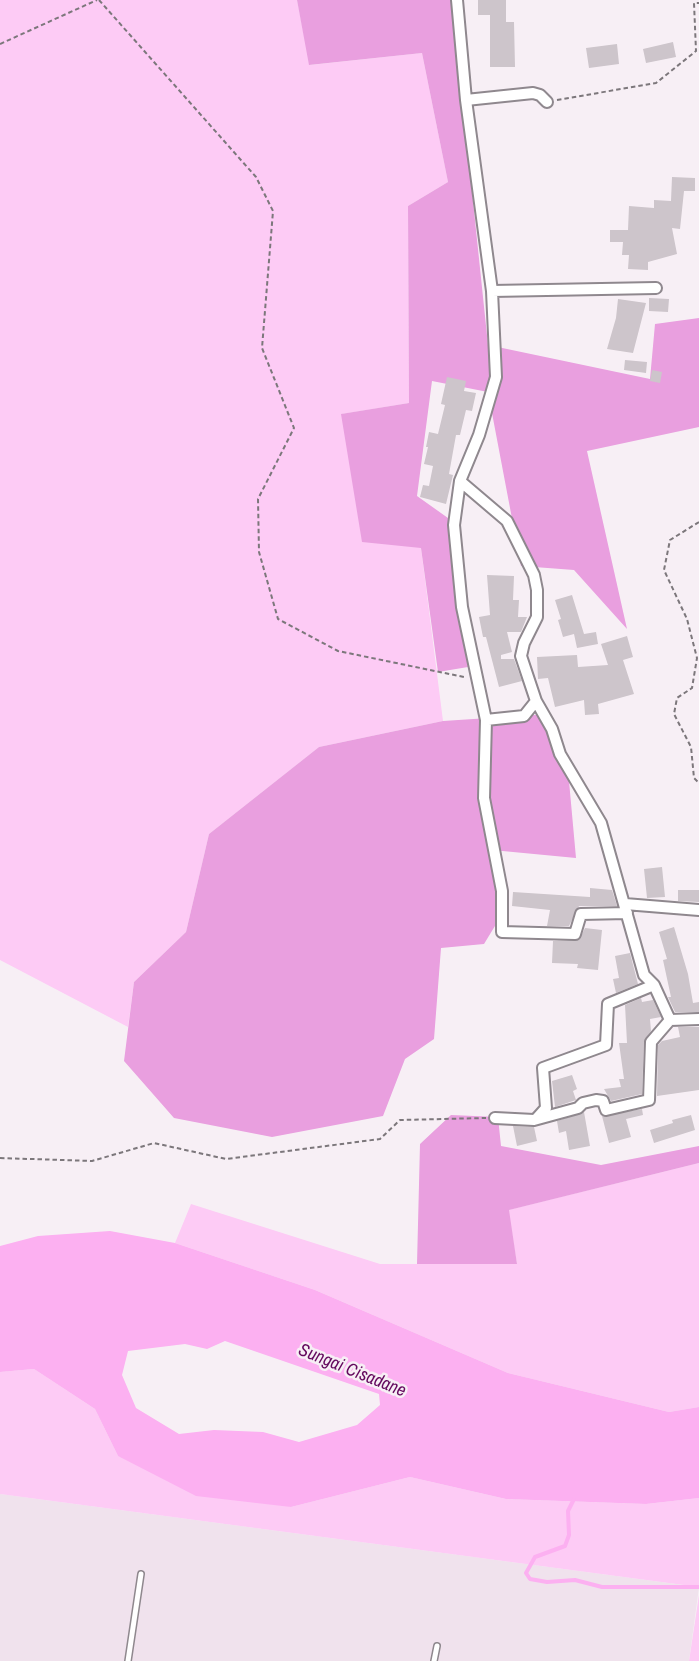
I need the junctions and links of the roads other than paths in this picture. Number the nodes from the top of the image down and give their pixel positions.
1 (457, 0) edge
2 (466, 100) junction
3 (547, 102) road end
4 (656, 288) dead end
5 (492, 291) junction
6 (460, 481) junction
7 (536, 701) junction
8 (486, 720) junction
9 (626, 909) junction
10 (699, 910) edge
11 (654, 985) junction
12 (699, 1019) edge
13 (670, 1020) junction
14 (495, 1118) road end
15 (534, 1120) junction
16 (141, 1574) dead end
17 (437, 1646) dead end
18 (128, 1661) edge
19 (434, 1661) edge

1 - 2 street
2 - 3 street
2 - 5 street
4 - 5 street
5 - 6 street
6 - 7 street
6 - 8 street
7 - 8 street
7 - 9 street
8 - 9 street
9 - 10 street
9 - 11 street
11 - 13 street
11 - 15 street
12 - 13 street
13 - 15 street
14 - 15 street
16 - 18 lane
17 - 19 lane

